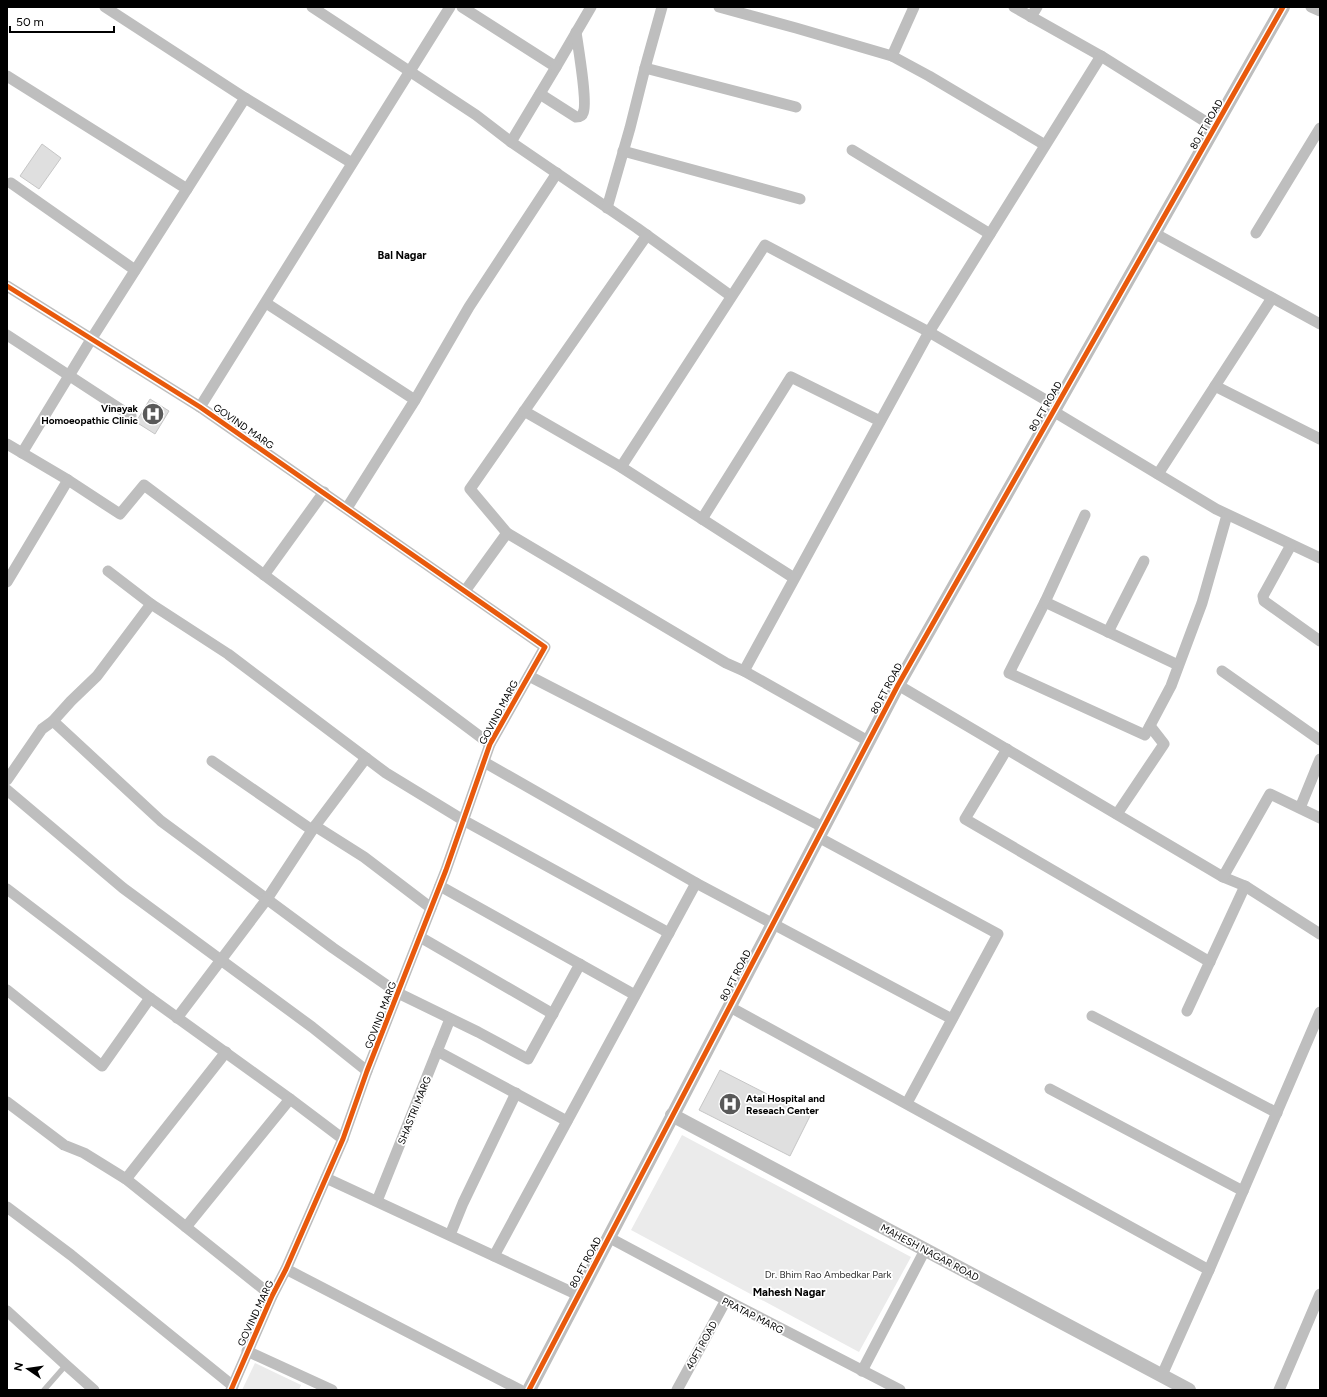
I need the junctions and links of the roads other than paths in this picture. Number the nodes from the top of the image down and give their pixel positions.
1 (104, 7) edge
2 (312, 7) edge
3 (450, 7) edge
4 (462, 7) edge
5 (590, 7) edge
6 (662, 7) edge
7 (719, 7) edge
8 (914, 7) edge
9 (1014, 7) edge
10 (1037, 7) edge
11 (1283, 7) edge
12 (1311, 7) edge
13 (1320, 11) edge
14 (1031, 17) junction
15 (576, 32) junction
16 (892, 56) junction
17 (1101, 56) junction
18 (556, 67) junction
19 (645, 68) junction
20 (410, 71) junction
21 (7, 76) edge
22 (540, 94) junction
23 (245, 98) junction
24 (796, 107) dead end
25 (1214, 127) junction
26 (1320, 128) edge
27 (511, 142) junction
28 (1045, 145) junction
29 (852, 150) dead end
30 (623, 152) junction
31 (352, 164) junction
32 (557, 173) junction
33 (11, 183) dead end
34 (187, 189) junction
35 (800, 199) dead end
36 (607, 208) junction
37 (1154, 233) junction
38 (1256, 233) dead end
39 (990, 234) junction
40 (647, 235) junction
41 (135, 270) junction
42 (7, 286) edge
43 (731, 296) junction
44 (1272, 298) junction
45 (266, 302) junction
46 (1318, 320) edge
47 (929, 332) junction
48 (7, 335) edge
49 (92, 338) junction
50 (70, 375) junction
51 (1215, 386) junction
52 (415, 400) junction
53 (200, 406) junction
54 (1054, 408) junction
55 (524, 411) junction
56 (131, 416) dead end
57 (880, 421) junction
58 (1320, 438) edge
59 (7, 444) edge
60 (22, 453) junction
61 (621, 467) junction
62 (1158, 474) junction
63 (68, 480) junction
64 (324, 492) junction
65 (347, 508) junction
66 (1085, 515) dead end
67 (1227, 515) junction
68 (702, 519) junction
69 (507, 533) junction
70 (1291, 545) junction
71 (1320, 558) edge
72 (1144, 561) dead end
73 (108, 571) dead end
74 (264, 575) junction
75 (794, 578) junction
76 (7, 582) edge
77 (465, 591) junction
78 (1045, 602) junction
79 (151, 604) junction
80 (1108, 632) junction
81 (1320, 641) edge
82 (1178, 666) junction
83 (744, 671) junction
84 (1222, 671) dead end
85 (528, 676) junction
86 (898, 685) junction
87 (53, 721) junction
88 (1150, 726) junction
89 (1320, 740) edge
90 (868, 741) junction
91 (490, 744) junction
92 (1007, 749) junction
93 (366, 758) junction
94 (1320, 759) edge
95 (212, 761) dead end
96 (484, 762) junction
97 (7, 780) edge
98 (7, 790) edge
99 (1300, 808) junction
100 (1117, 814) junction
101 (1320, 818) edge
102 (463, 820) junction
103 (314, 828) junction
104 (820, 832) junction
105 (1223, 877) junction
106 (696, 883) junction
107 (440, 886) junction
108 (1245, 886) junction
109 (7, 888) edge
110 (267, 899) junction
111 (431, 908) junction
112 (772, 923) junction
113 (669, 933) junction
114 (1320, 934) edge
115 (420, 937) junction
116 (220, 960) junction
117 (1210, 962) junction
118 (580, 964) junction
119 (7, 990) edge
120 (398, 993) junction
121 (635, 995) junction
122 (150, 998) junction
123 (730, 1007) junction
124 (1187, 1011) dead end
125 (1320, 1012) edge
126 (553, 1014) junction
127 (1092, 1016) dead end
128 (177, 1018) junction
129 (450, 1019) junction
130 (952, 1019) junction
131 (437, 1051) junction
132 (226, 1052) junction
133 (367, 1071) junction
134 (1050, 1089) dead end
135 (516, 1093) junction
136 (290, 1099) junction
137 (7, 1102) edge
138 (907, 1103) junction
139 (1277, 1113) junction
140 (672, 1115) junction
141 (568, 1120) junction
142 (343, 1139) junction
143 (326, 1178) junction
144 (126, 1179) junction
145 (1243, 1191) junction
146 (377, 1202) junction
147 (7, 1207) edge
148 (186, 1227) junction
149 (450, 1235) junction
150 (608, 1237) junction
151 (925, 1250) junction
152 (494, 1256) junction
153 (286, 1269) junction
154 (1209, 1270) junction
155 (1320, 1294) edge
156 (578, 1295) junction
157 (272, 1296) junction
158 (726, 1300) junction
159 (7, 1311) edge
160 (1315, 1320) edge
161 (247, 1351) junction
162 (66, 1366) junction
163 (862, 1370) junction
164 (1162, 1375) junction
165 (232, 1388) edge
166 (44, 1390) edge
167 (94, 1390) edge
168 (332, 1390) edge
169 (520, 1390) edge
170 (529, 1390) edge
171 (678, 1390) edge
172 (900, 1390) edge
173 (1189, 1390) edge
174 (1279, 1390) edge

1 - 23 street
2 - 20 street
3 - 20 street
4 - 18 street
5 - 15 street
6 - 19 street
7 - 16 street
8 - 16 street
9 - 14 street
10 - 14 street
11 - 25 street, 80 FT ROAD
12 - 13 street
14 - 17 street
15 - 18 street
15 - 22 street
16 - 28 street
17 - 25 street
17 - 28 street
18 - 22 street
19 - 24 street
19 - 30 street
20 - 27 street
20 - 31 street
21 - 34 street
22 - 27 street
23 - 31 street
23 - 34 street
25 - 37 street, 80 FT ROAD
26 - 38 street
27 - 32 street
28 - 39 street
29 - 39 street
30 - 35 street
30 - 36 street
31 - 45 street
32 - 36 street
32 - 52 street
33 - 41 street
34 - 41 street
36 - 40 street
37 - 44 street
37 - 54 street, 80 FT ROAD
39 - 47 street
40 - 43 street
40 - 55 street
41 - 49 street
42 - 49 street, GOVIND MARG
43 - 47 street
43 - 61 street
44 - 46 street
44 - 51 street
45 - 52 street
45 - 53 street
47 - 54 street
47 - 57 street
48 - 50 street
49 - 50 street
49 - 53 street, GOVIND MARG
50 - 56 street
50 - 60 street
51 - 58 street
51 - 62 street
52 - 65 street
53 - 64 street, GOVIND MARG
54 - 62 street
54 - 86 street, 80 FT ROAD
55 - 61 street
55 - 69 street
57 - 68 street
57 - 75 street
59 - 60 street
60 - 63 street
61 - 68 street
62 - 67 street
63 - 74 street
63 - 76 street
64 - 65 street, GOVIND MARG
64 - 74 street
65 - 77 street, GOVIND MARG
66 - 78 street
67 - 70 street
67 - 82 street
68 - 75 street
69 - 77 street
69 - 83 street
70 - 71 street
70 - 81 street
72 - 80 street
73 - 79 street
74 - 91 street
75 - 83 street
77 - 85 street, GOVIND MARG
78 - 80 street
78 - 88 street
79 - 87 street
79 - 93 street
80 - 82 street
82 - 88 street
83 - 90 street
84 - 89 street
85 - 91 street, GOVIND MARG
85 - 104 street
86 - 90 street, 80 FT ROAD
86 - 92 street
87 - 97 street
87 - 110 street
88 - 100 street
90 - 104 street, 80 FT ROAD
91 - 96 street, GOVIND MARG
92 - 100 street
92 - 117 street
93 - 102 street
93 - 103 street
94 - 99 street
95 - 103 street
96 - 102 street, GOVIND MARG
96 - 106 street
98 - 116 street
99 - 101 street
99 - 105 street
100 - 105 street
102 - 107 street, GOVIND MARG
102 - 113 street
103 - 110 street
103 - 111 street
104 - 112 street, 80 FT ROAD
104 - 130 street
105 - 108 street
106 - 112 street
106 - 113 street
107 - 111 street, GOVIND MARG
107 - 118 street
108 - 114 street
108 - 117 street
109 - 122 street
110 - 116 street
110 - 120 street
111 - 115 street, GOVIND MARG
112 - 123 street, 80 FT ROAD
112 - 130 street
113 - 121 street
115 - 120 street, GOVIND MARG
115 - 126 street
116 - 128 street
116 - 133 street
117 - 124 street
118 - 121 street
118 - 126 street
119 - 122 street
120 - 129 street
120 - 133 street, GOVIND MARG
121 - 141 street
122 - 128 street
123 - 138 street
123 - 140 street, 80 FT ROAD
125 - 139 street
126 - 129 street
127 - 139 street
128 - 132 street
129 - 131 street, SHASTRI MARG
130 - 138 street
131 - 135 street
131 - 146 street, SHASTRI MARG
132 - 136 street
132 - 144 street
133 - 142 street, GOVIND MARG
134 - 145 street
135 - 141 street
135 - 149 street
136 - 142 street
136 - 148 street
137 - 144 street
138 - 154 street
139 - 145 street
140 - 150 street, 80 FT ROAD
140 - 151 street, MAHESH NAGAR ROAD
141 - 152 street
142 - 143 street, GOVIND MARG
143 - 146 street
143 - 153 street, GOVIND MARG
144 - 148 street
145 - 154 street
146 - 149 street
147 - 165 street
148 - 157 street
149 - 152 street
150 - 156 street, 80 FT ROAD
150 - 158 street, PRATAP MARG
151 - 163 street
151 - 164 street, MAHESH NAGAR ROAD
152 - 156 street
153 - 157 street, GOVIND MARG
153 - 169 street
154 - 164 street
155 - 160 street
156 - 170 street, 80 FT ROAD
157 - 161 street, GOVIND MARG
158 - 163 street, PRATAP MARG
158 - 171 street, 40FT ROAD
159 - 162 street
160 - 174 street
161 - 165 street, GOVIND MARG
161 - 168 street
162 - 166 lane
162 - 167 street
163 - 172 street, PRATAP MARG
164 - 173 street, MAHESH NAGAR ROAD

